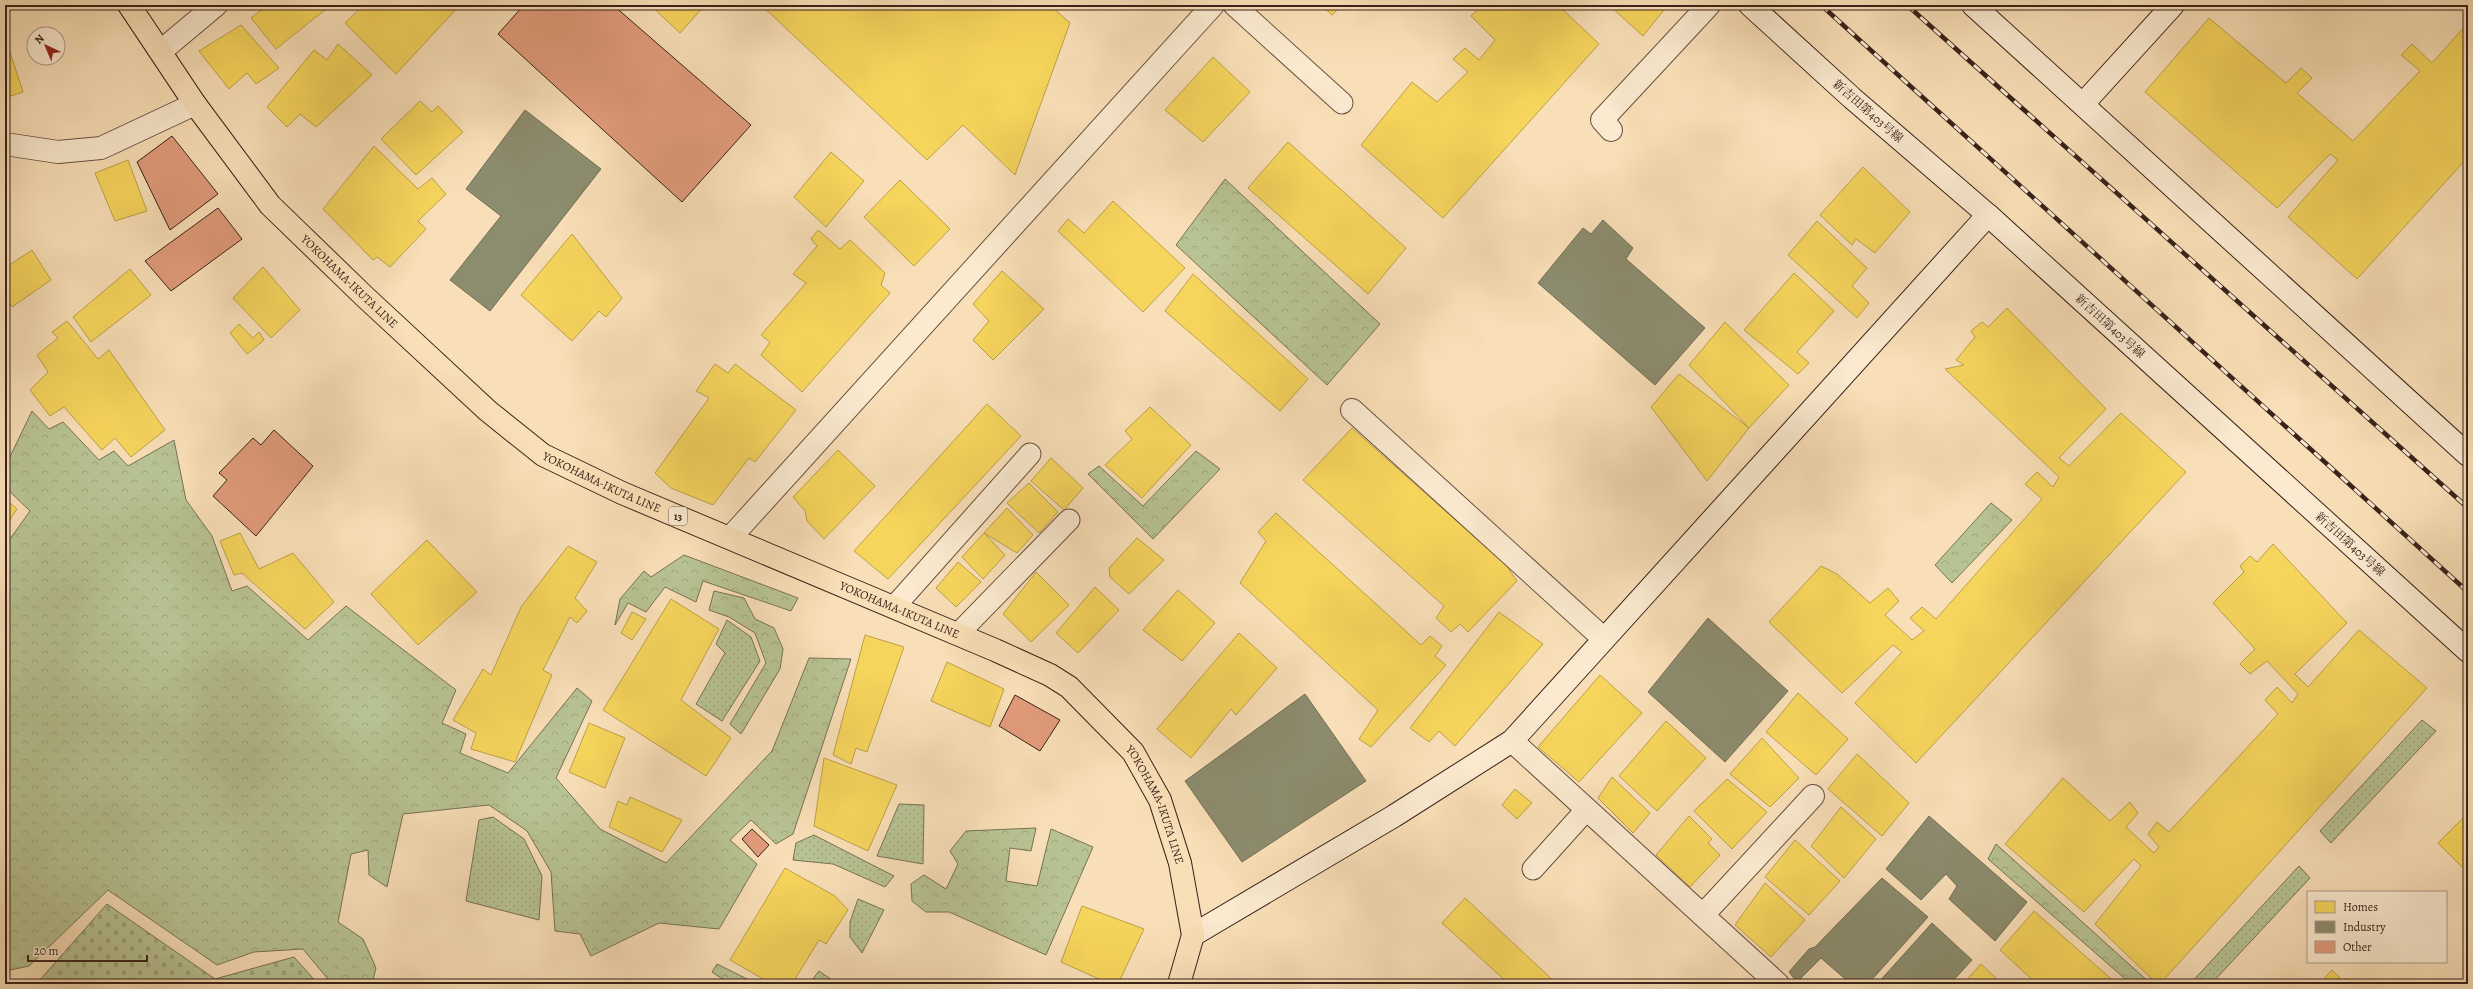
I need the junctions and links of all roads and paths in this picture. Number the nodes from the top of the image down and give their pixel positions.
1 (129, 5) edge
2 (216, 5) edge
3 (1213, 5) edge
4 (1234, 5) edge
5 (1709, 5) edge
6 (1750, 5) edge
7 (1973, 5) edge
8 (2173, 5) edge
9 (161, 51) junction
10 (1342, 103) dead end
11 (195, 104) junction
12 (2083, 104) junction
13 (1611, 130) dead end
14 (5, 144) edge
15 (1988, 215) junction
16 (1352, 410) dead end
17 (1030, 454) dead end
18 (2468, 455) edge
19 (1068, 520) dead end
20 (730, 538) junction
21 (894, 607) junction
22 (958, 634) junction
23 (1604, 640) junction
24 (2468, 651) edge
25 (1512, 741) junction
26 (1813, 796) dead end
27 (1587, 809) junction
28 (1533, 869) dead end
29 (1703, 915) junction
30 (1193, 935) junction
31 (1179, 984) edge
32 (1778, 984) edge

1 - 9 main road, YOKOHAMA-IKUTA LINE / 13
2 - 9 street
3 - 20 street
4 - 10 lane
5 - 13 street
6 - 15 street, 新吉田第403号線
7 - 12 street
8 - 12 street
9 - 11 main road, YOKOHAMA-IKUTA LINE / 13
11 - 14 street
11 - 20 main road, YOKOHAMA-IKUTA LINE / 13
12 - 18 street
15 - 23 street
15 - 24 street, 新吉田第403号線
16 - 23 street
17 - 21 lane
19 - 22 lane
20 - 21 main road, YOKOHAMA-IKUTA LINE / 13
21 - 22 main road, YOKOHAMA-IKUTA LINE / 13
22 - 30 main road, YOKOHAMA-IKUTA LINE / 13
23 - 25 street
25 - 27 street
25 - 30 street
26 - 29 street
27 - 28 lane
27 - 29 street
29 - 32 street
30 - 31 main road, YOKOHAMA-IKUTA LINE / 13

